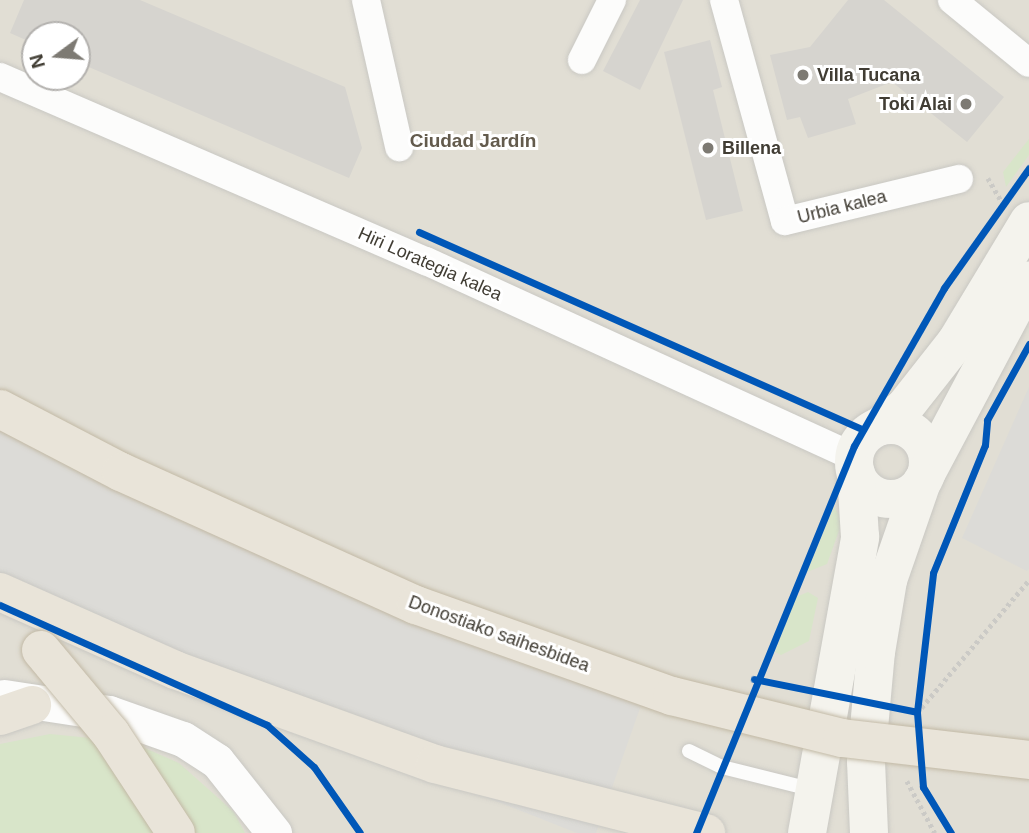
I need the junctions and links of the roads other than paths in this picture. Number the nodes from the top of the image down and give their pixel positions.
1 (366, 0) edge
2 (612, 0) edge
3 (724, 0) edge
4 (952, 0) edge
5 (582, 60) dead end
6 (1029, 63) edge
7 (0, 77) edge
8 (399, 147) dead end
9 (959, 179) dead end
10 (1011, 210) edge
11 (1029, 279) edge
12 (0, 409) edge
13 (864, 450) junction
14 (924, 477) junction
15 (0, 592) edge
16 (0, 607) edge
17 (11, 706) edge
18 (689, 751) dead end
19 (1029, 760) edge
20 (818, 791) junction
21 (176, 833) edge
22 (274, 833) edge
23 (706, 833) edge
24 (807, 833) edge
25 (869, 833) edge

1 - 8 street
2 - 5 street
3 - 9 street, Urbia kalea
4 - 6 street
7 - 13 street, Hiri Lorategia kalea
10 - 13 main road
11 - 14 main road
12 - 19 highway, Donostiako saihesbidea, bridge
13 - 14 main road
13 - 14 main road
13 - 20 main road
14 - 25 main road
15 - 23 highway
16 - 21 highway, bridge
17 - 22 street
18 - 20 lane
20 - 24 main road

